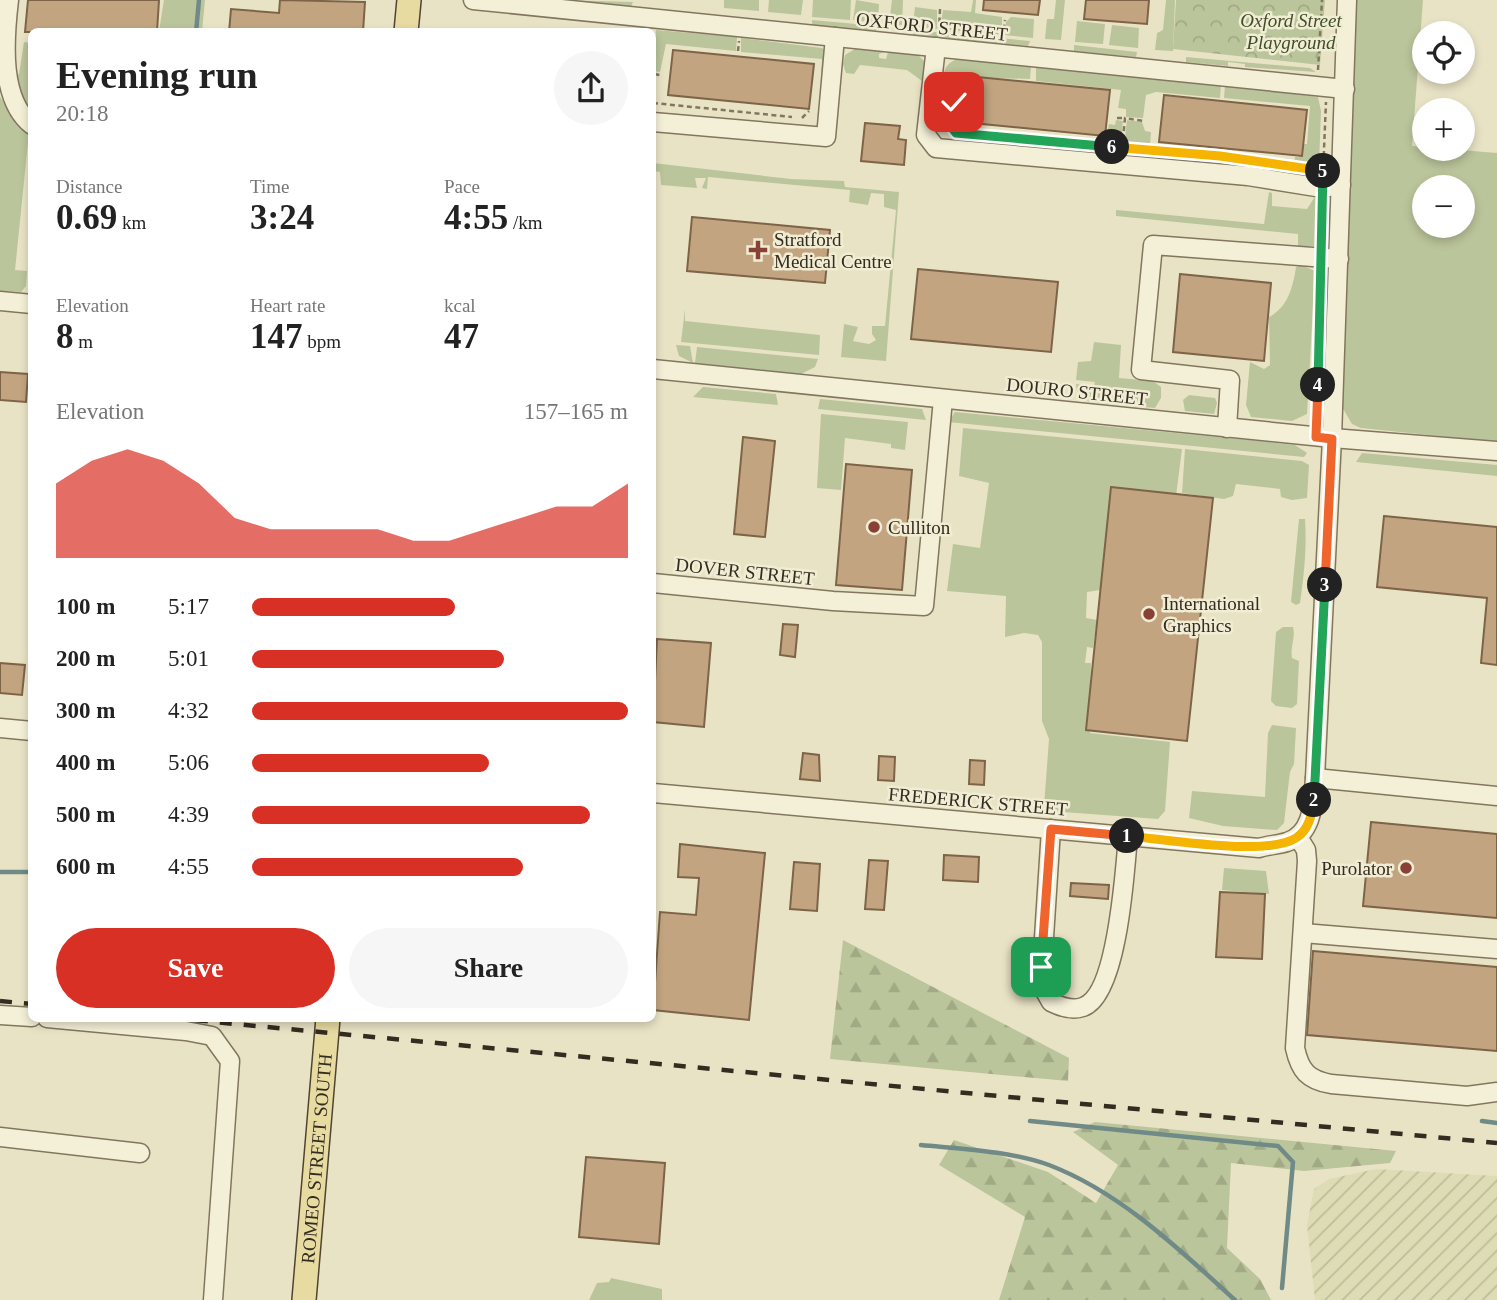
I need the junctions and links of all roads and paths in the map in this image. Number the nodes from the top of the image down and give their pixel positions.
1 (9, 0) edge
2 (409, 0) edge
3 (473, 0) edge
4 (1322, 0) edge
5 (1347, 0) edge
6 (940, 9) dead end
7 (1004, 20) dead end
8 (406, 28) edge
9 (835, 37) junction
10 (1003, 38) dead end
11 (937, 39) junction
12 (656, 74) edge
13 (660, 75) dead end
14 (1336, 88) junction
15 (954, 102) dead end
16 (656, 103) edge
17 (809, 111) dead end
18 (1117, 118) dead end
19 (1125, 118) junction
20 (28, 121) edge
21 (1143, 121) dead end
22 (656, 122) edge
23 (968, 134) dead end
24 (1016, 139) dead end
25 (1044, 142) dead end
26 (1134, 149) dead end
27 (1284, 165) dead end
28 (1323, 169) junction
29 (1341, 185) junction
30 (1322, 188) junction
31 (1319, 257) junction
32 (1339, 259) junction
33 (0, 301) edge
34 (28, 304) edge
35 (1318, 326) dead end
36 (656, 369) edge
37 (943, 399) junction
38 (1227, 428) junction
39 (1332, 439) junction
40 (1497, 451) edge
41 (656, 583) edge
42 (0, 728) edge
43 (28, 731) edge
44 (1315, 778) junction
45 (656, 793) edge
46 (1497, 796) edge
47 (1051, 829) junction
48 (1129, 836) junction
49 (1298, 837) junction
50 (1303, 933) junction
51 (1497, 949) edge
52 (0, 1015) edge
53 (28, 1017) edge
54 (90, 1022) edge
55 (328, 1022) edge
56 (1497, 1093) edge
57 (0, 1138) edge
58 (140, 1153) dead end
59 (213, 1300) edge
60 (304, 1300) edge

1 - 20 street
2 - 8 main road
3 - 9 street, OXFORD STREET
4 - 14 path
5 - 14 street
6 - 11 path
7 - 10 path
9 - 11 street, OXFORD STREET
9 - 22 street
11 - 14 street, OXFORD STREET
11 - 30 street
12 - 13 path
14 - 28 path
14 - 29 street
15 - 23 path
16 - 17 path
18 - 19 path
19 - 21 path
19 - 26 path
24 - 25 path
27 - 28 path
28 - 30 path
29 - 30 street
29 - 32 street
30 - 31 path
31 - 32 street
31 - 35 path
31 - 38 street
32 - 39 street
33 - 34 street
36 - 37 street, DOURO STREET
37 - 38 street, DOURO STREET
37 - 41 street, DOVER STREET
38 - 39 street, DOURO STREET
39 - 40 street, DOURO STREET
39 - 44 street
42 - 43 street
44 - 46 street
44 - 49 street
45 - 47 street, FREDERICK STREET
47 - 48 street, FREDERICK STREET
47 - 48 street
48 - 49 street, FREDERICK STREET
49 - 50 street
50 - 51 street
50 - 56 street
52 - 53 street
54 - 59 street
55 - 60 main road, ROMEO STREET SOUTH
57 - 58 street

